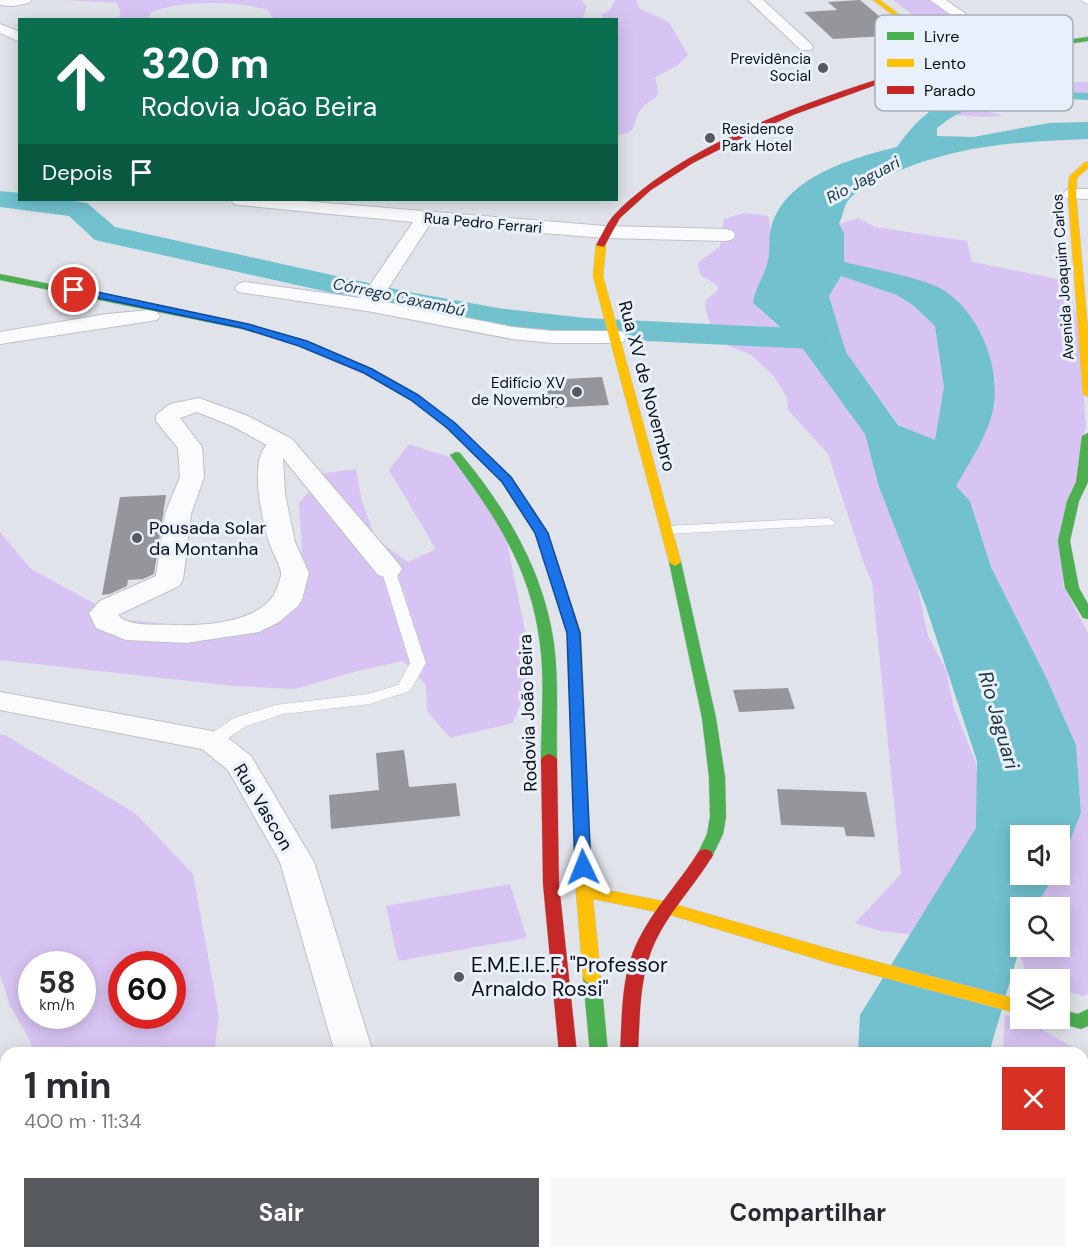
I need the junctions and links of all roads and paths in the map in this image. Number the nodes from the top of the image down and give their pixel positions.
1 (24, 0) edge
2 (755, 0) edge
3 (876, 0) edge
4 (937, 0) edge
5 (0, 1) edge
6 (896, 15) edge
7 (959, 15) edge
8 (0, 28) edge
9 (18, 37) edge
10 (1088, 39) edge
11 (1073, 41) edge
12 (806, 47) dead end
13 (875, 82) edge
14 (1088, 164) edge
15 (1080, 194) edge
16 (250, 201) edge
17 (425, 218) junction
18 (605, 232) junction
19 (726, 235) dead end
20 (0, 277) edge
21 (0, 288) edge
22 (245, 288) dead end
23 (372, 297) junction
24 (150, 316) junction
25 (614, 332) junction
26 (0, 338) edge
27 (325, 368) dead end
28 (1088, 394) edge
29 (1088, 436) edge
30 (284, 444) junction
31 (448, 448) dead end
32 (1083, 495) edge
33 (828, 522) dead end
34 (667, 530) junction
35 (388, 569) joint
36 (1088, 615) edge
37 (0, 701) edge
38 (212, 741) junction
39 (567, 888) junction
40 (667, 908) junction
41 (1010, 1004) edge
42 (352, 1047) edge
43 (568, 1047) edge
44 (598, 1047) edge
45 (629, 1047) edge

1 - 5 street
2 - 12 street
3 - 6 main road
4 - 7 street
8 - 9 street
10 - 11 main road, Rua XV de Novembro
13 - 18 main road, Rua XV de Novembro
14 - 15 main road, Avenida Joaquim Carlos
15 - 28 main road, Avenida Joaquim Carlos
16 - 17 street, Rua Pedro Ferrari
17 - 18 street, Rua Pedro Ferrari
17 - 23 street
18 - 19 street, Rua Pedro Ferrari
18 - 25 main road, Rua XV de Novembro
20 - 39 main road
21 - 24 main road
22 - 23 street
23 - 25 street
24 - 26 street
24 - 27 main road
25 - 34 main road, Rua XV de Novembro
29 - 32 main road
30 - 30 street
30 - 35 street
31 - 39 main road, Rodovia João Beira
32 - 36 main road
33 - 34 lane
34 - 40 main road, Rua XV de Novembro
35 - 38 lane
37 - 38 street, Rua Vascon
38 - 42 street, Rua Vascon
39 - 40 main road
39 - 43 main road, Rodovia João Beira
39 - 44 main road
40 - 41 main road
40 - 45 main road, Rua XV de Novembro

